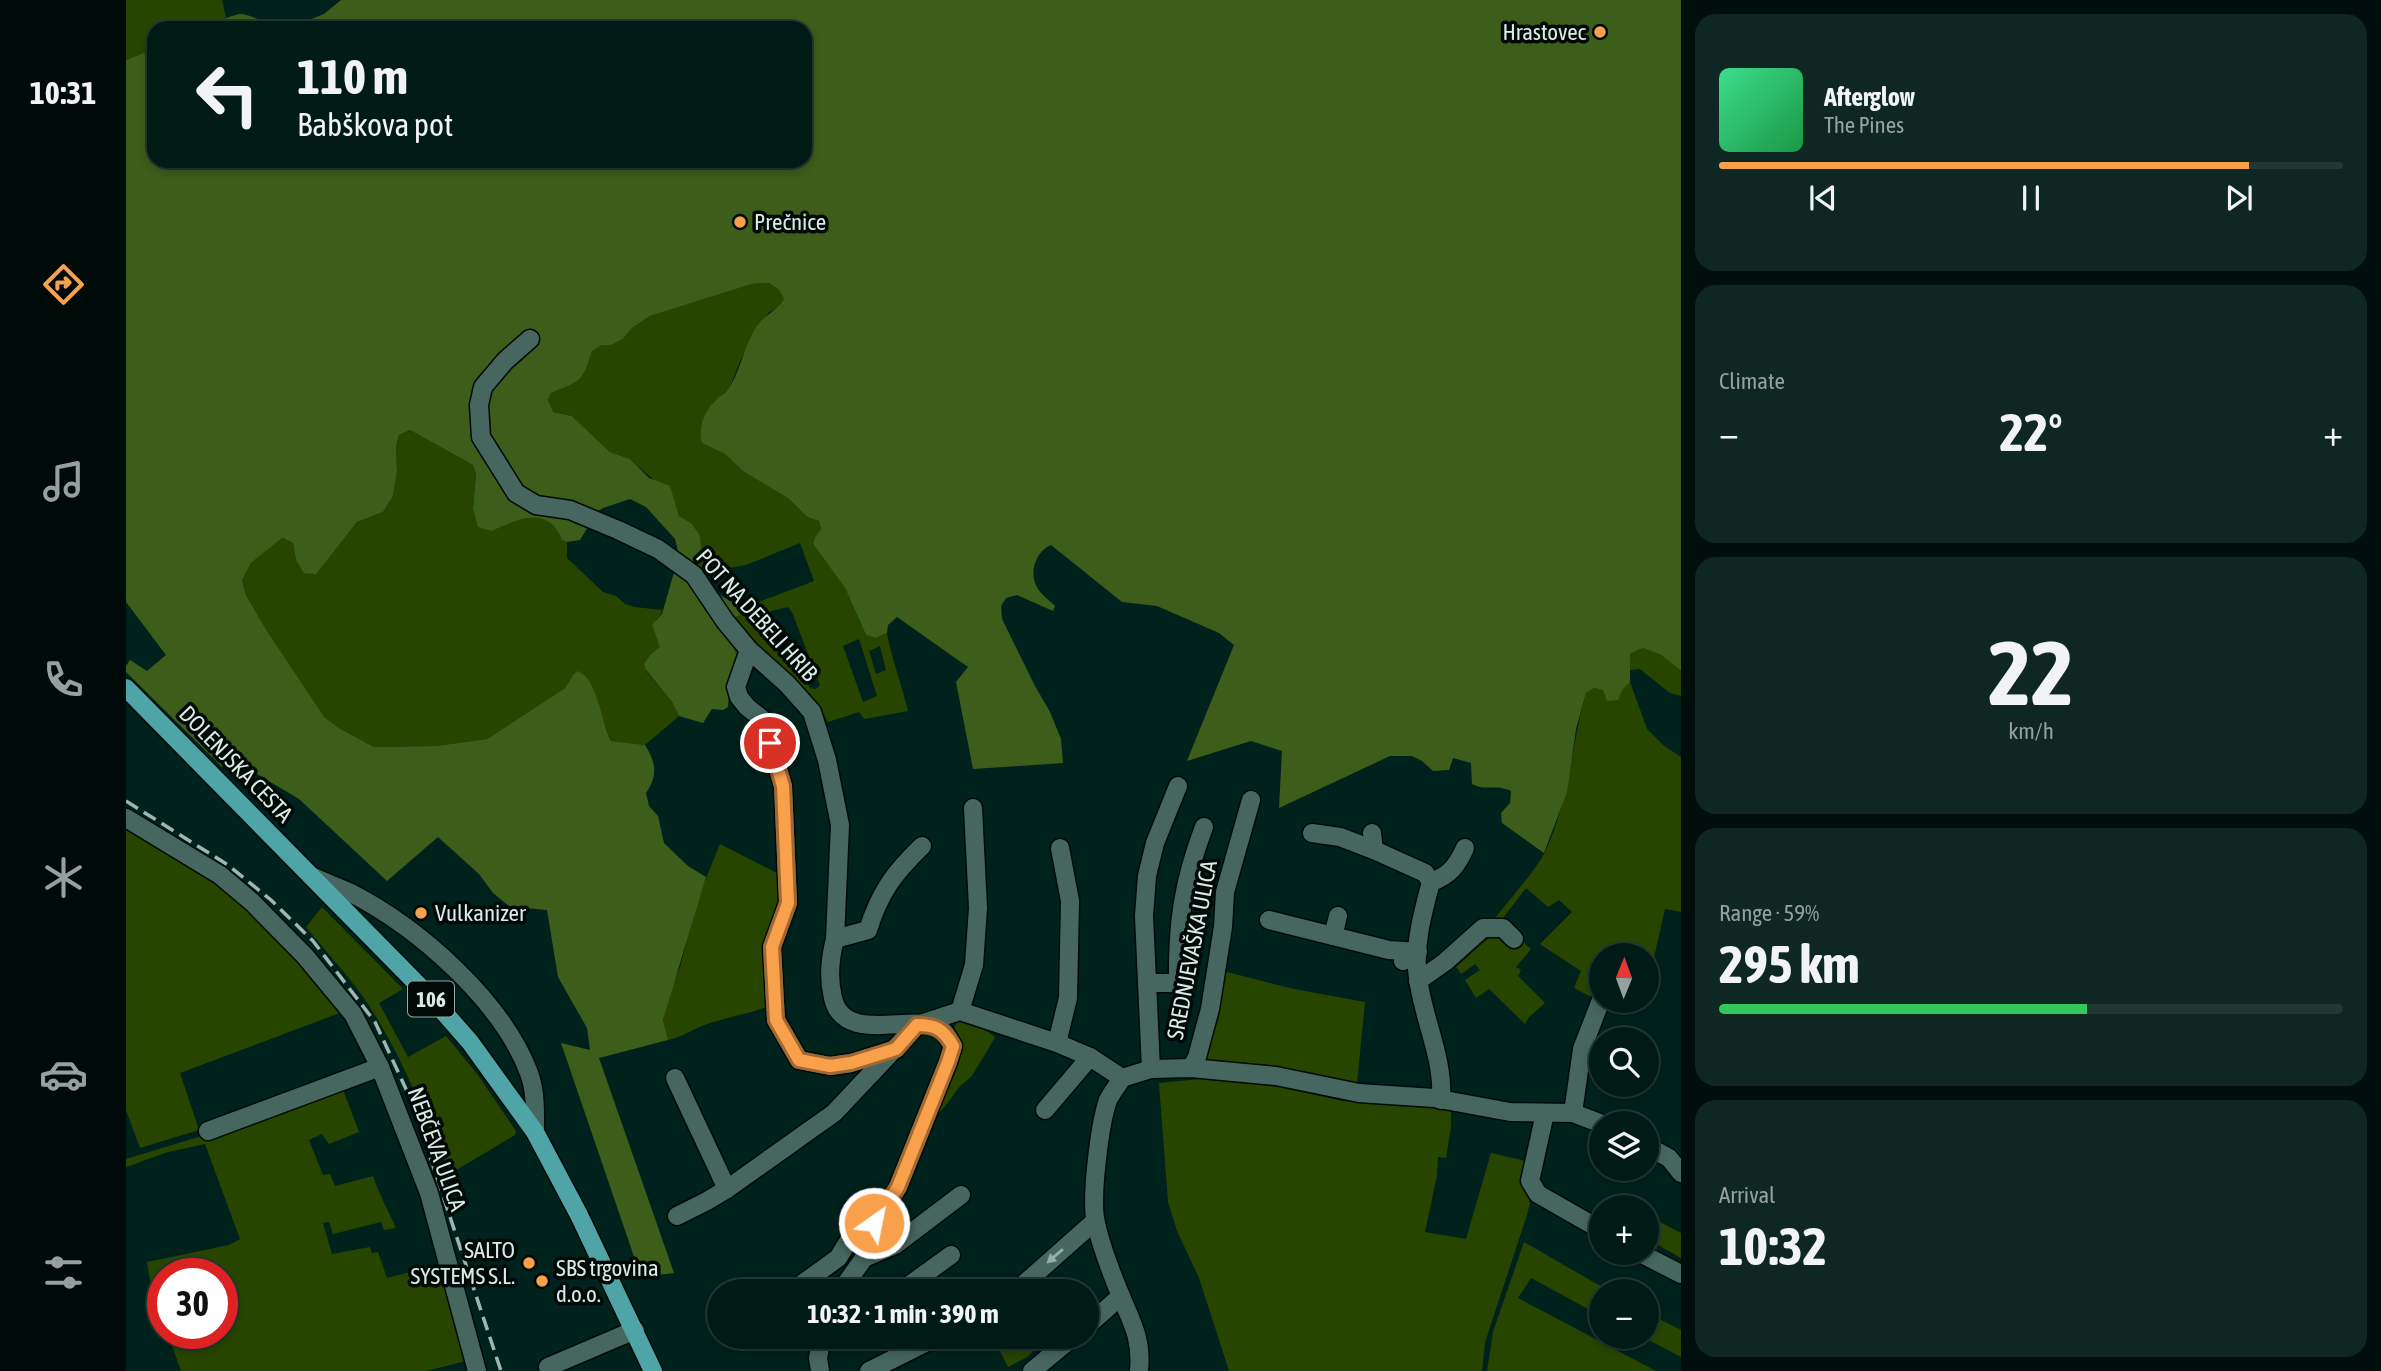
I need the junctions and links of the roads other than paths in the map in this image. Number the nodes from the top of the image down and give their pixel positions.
1 (530, 338) dead end
2 (749, 650) junction
3 (126, 688) edge
4 (1178, 786) dead end
5 (1251, 800) dead end
6 (973, 808) dead end
7 (126, 818) edge
8 (1204, 827) dead end
9 (1312, 833) dead end
10 (922, 846) dead end
11 (1060, 848) dead end
12 (1465, 848) dead end
13 (310, 875) junction
14 (1431, 882) junction
15 (1338, 916) dead end
16 (1269, 920) dead end
17 (1333, 936) junction
18 (835, 939) junction
19 (1514, 939) dead end
20 (1410, 957) junction
21 (1418, 981) junction
22 (1147, 983) junction
23 (960, 1011) junction
24 (1596, 1013) edge
25 (917, 1025) junction
26 (1057, 1042) junction
27 (896, 1049) junction
28 (1090, 1057) junction
29 (380, 1067) junction
30 (1191, 1068) junction
31 (1152, 1069) junction
32 (675, 1078) dead end
33 (1122, 1078) junction
34 (1441, 1100) junction
35 (1045, 1110) dead end
36 (1545, 1113) junction
37 (1573, 1113) junction
38 (1589, 1119) edge
39 (208, 1131) dead end
40 (535, 1132) junction
41 (1659, 1152) edge
42 (1681, 1173) edge
43 (727, 1189) junction
44 (961, 1195) dead end
45 (677, 1216) dead end
46 (879, 1218) junction
47 (1095, 1221) junction
48 (1589, 1223) edge
49 (951, 1255) dead end
50 (864, 1258) junction
51 (1659, 1263) edge
52 (1681, 1274) edge
53 (810, 1279) edge
54 (849, 1279) edge
55 (918, 1279) edge
56 (1030, 1279) edge
57 (1121, 1296) junction
58 (1099, 1315) edge
59 (635, 1330) junction
60 (820, 1349) edge
61 (913, 1349) edge
62 (1059, 1349) edge
63 (548, 1367) dead end
64 (477, 1371) edge
65 (653, 1371) edge
66 (820, 1371) edge
67 (869, 1371) edge
68 (1032, 1371) edge
69 (1139, 1371) edge

1 - 2 street, POT NA DEBELI HRIB
2 - 18 street, POT NA DEBELI HRIB
2 - 27 street
3 - 13 main road, DOLENJSKA CESTA / 106
4 - 22 street, SREDNJEVAŠKA ULICA
5 - 30 street, SREDNJEVAŠKA ULICA
6 - 23 street
7 - 29 street, NEBČEVA ULICA
8 - 22 street, SREDNJEVAŠKA ULICA
9 - 14 street
10 - 18 street
11 - 26 street
12 - 14 street
13 - 40 main road, DOLENJSKA CESTA / 106
13 - 40 street, DOLENJSKA CESTA
14 - 20 street
15 - 17 street
16 - 17 street
17 - 20 street
18 - 25 street, POT NA DEBELI HRIB
19 - 21 street
20 - 21 street
21 - 34 street
22 - 31 street, SREDNJEVAŠKA ULICA
23 - 25 street
23 - 26 street
24 - 37 street
25 - 27 street
25 - 46 street
26 - 28 street
27 - 43 street
28 - 33 street
28 - 35 street
29 - 39 street, NEBČEVA ULICA
29 - 64 street, NEBČEVA ULICA
30 - 31 street, SREDNJEVAŠKA ULICA
30 - 34 street, SREDNJEVAŠKA ULICA
31 - 33 street, SREDNJEVAŠKA ULICA
32 - 43 street
33 - 47 street
34 - 36 street, SREDNJEVAŠKA ULICA
36 - 37 street, SREDNJEVAŠKA ULICA
36 - 48 street
37 - 38 street, SREDNJEVAŠKA ULICA
40 - 59 main road, DOLENJSKA CESTA / 106
41 - 42 street
43 - 45 street
44 - 50 street
46 - 50 street
46 - 53 street
47 -> 56 street
47 - 57 street
49 - 55 street
50 - 54 street
51 - 52 street
57 - 58 street
57 - 69 street
59 - 63 street
59 - 65 main road, DOLENJSKA CESTA / 106
60 - 66 street
61 - 67 street
62 - 68 street

